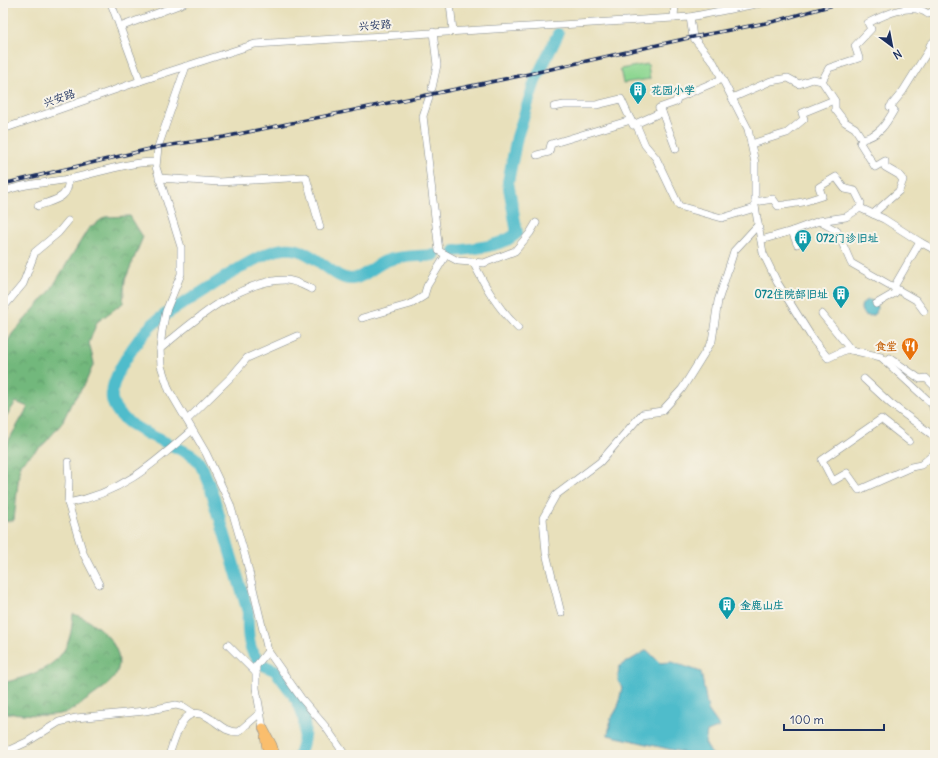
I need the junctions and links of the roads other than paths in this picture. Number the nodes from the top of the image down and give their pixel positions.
1 (111, 3) edge
2 (184, 3) edge
3 (450, 3) edge
4 (675, 3) edge
5 (757, 4) edge
6 (935, 10) edge
7 (690, 17) junction
8 (674, 18) junction
9 (120, 27) junction
10 (453, 31) junction
11 (433, 32) junction
12 (935, 40) edge
13 (186, 66) junction
14 (722, 79) junction
15 (140, 81) junction
16 (822, 81) junction
17 (432, 88) dead end
18 (428, 98) dead end
19 (732, 98) junction
20 (834, 100) junction
21 (554, 107) dead end
22 (662, 112) junction
23 (633, 122) junction
24 (3, 129) edge
25 (863, 139) junction
26 (751, 144) junction
27 (676, 149) dead end
28 (537, 155) dead end
29 (156, 162) junction
30 (160, 178) junction
31 (68, 179) junction
32 (3, 192) edge
33 (755, 205) junction
34 (38, 206) dead end
35 (860, 208) junction
36 (873, 214) junction
37 (68, 221) dead end
38 (819, 221) junction
39 (536, 223) dead end
40 (758, 225) junction
41 (320, 227) dead end
42 (792, 231) junction
43 (761, 240) junction
44 (920, 242) junction
45 (797, 244) dead end
46 (935, 250) edge
47 (446, 255) junction
48 (473, 262) junction
49 (894, 288) junction
50 (311, 289) dead end
51 (876, 304) dead end
52 (3, 308) edge
53 (924, 311) dead end
54 (822, 314) dead end
55 (362, 318) dead end
56 (518, 328) dead end
57 (297, 336) dead end
58 (160, 349) junction
59 (851, 350) junction
60 (890, 358) dead end
61 (864, 379) dead end
62 (935, 387) edge
63 (934, 404) edge
64 (935, 414) edge
65 (187, 420) junction
66 (192, 430) junction
67 (935, 437) edge
68 (909, 441) dead end
69 (935, 453) edge
70 (68, 462) dead end
71 (68, 503) junction
72 (99, 584) dead end
73 (561, 613) dead end
74 (228, 645) dead end
75 (268, 651) junction
76 (256, 669) junction
77 (193, 713) junction
78 (260, 713) junction
79 (263, 728) junction
80 (3, 753) edge
81 (169, 755) edge
82 (268, 755) edge
83 (275, 755) edge
84 (345, 755) edge

1 - 9 street
2 - 9 street
3 - 10 street
4 - 8 street
5 - 7 street, 兴安路
6 - 16 street
7 - 8 street, 兴安路
7 - 14 street
8 - 10 street, 兴安路
9 - 15 street
10 - 11 street, 兴安路
11 - 13 street, 兴安路
11 - 17 street
12 - 25 street
13 - 15 street, 兴安路
13 - 29 street
14 - 19 street
14 - 22 street
15 - 24 street, 兴安路
16 - 19 street
16 - 20 street
18 - 47 street
19 - 26 street
20 - 25 street
20 - 26 street
21 - 23 street
22 - 23 street
22 - 27 street
23 - 28 street
23 - 33 street
25 - 36 street
26 - 33 street
29 - 30 street
29 - 31 street
30 - 41 street
30 - 58 street
31 - 32 street
31 - 34 street
33 - 35 street
33 - 40 street
35 - 36 street
35 - 38 street
36 - 44 street
37 - 52 street
38 - 42 street
38 - 49 street
39 - 48 street
40 - 43 street
40 - 73 street
42 - 43 street
42 - 45 street
43 - 59 street
44 - 46 street
44 - 49 street
47 - 48 street
47 - 55 street
48 - 56 street
49 - 51 street
49 - 53 street
50 - 58 street
54 - 59 street
57 - 65 street
58 - 65 street
59 - 63 street
60 - 62 street
61 - 67 street
63 - 64 street
65 - 66 street
66 - 71 street
66 - 75 street
68 - 69 street
70 - 71 street
71 - 72 street
74 - 76 street
75 - 76 street
75 - 84 street
76 - 78 street
77 - 78 street
77 - 80 street
77 - 81 street
78 - 79 street
79 - 82 main road
79 - 83 main road

